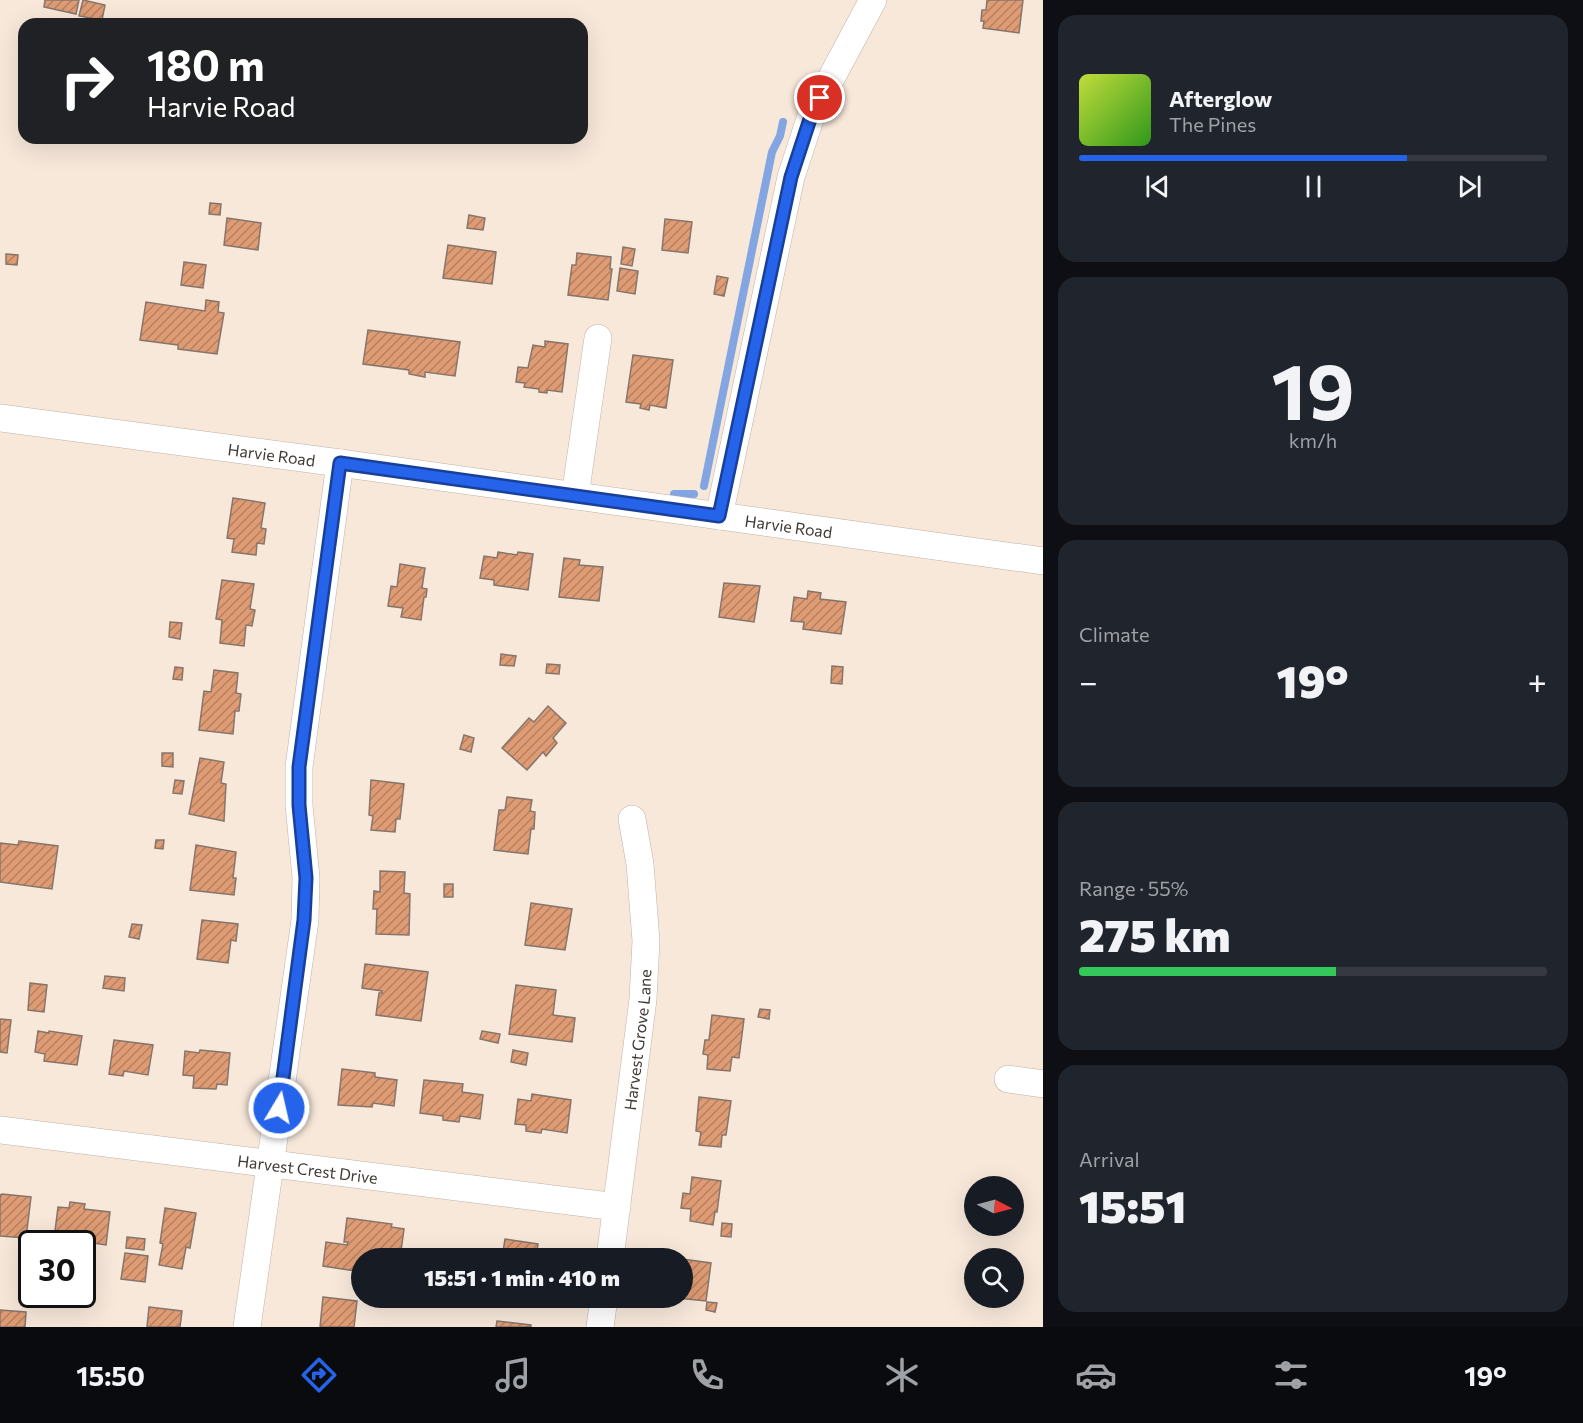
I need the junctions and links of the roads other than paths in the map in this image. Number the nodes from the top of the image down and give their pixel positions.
1 (873, 0) edge
2 (598, 338) dead end
3 (0, 418) edge
4 (340, 463) junction
5 (575, 496) junction
6 (719, 516) junction
7 (1043, 561) edge
8 (632, 819) dead end
9 (1008, 1079) dead end
10 (1043, 1084) edge
11 (0, 1130) edge
12 (268, 1163) junction
13 (617, 1207) junction
14 (611, 1248) edge
15 (603, 1308) edge
16 (247, 1327) edge
17 (600, 1327) edge

1 - 6 street
2 - 5 street
3 - 4 street, Harvie Road
4 - 5 street, Harvie Road
4 - 12 street
5 - 6 street, Harvie Road
6 - 7 street, Harvie Road
8 - 13 street, Harvest Grove Lane
9 - 10 street
11 - 12 street, Harvest Crest Drive
12 - 13 street, Harvest Crest Drive
12 - 16 street
13 - 14 street, Harvest Grove Lane
15 - 17 street

